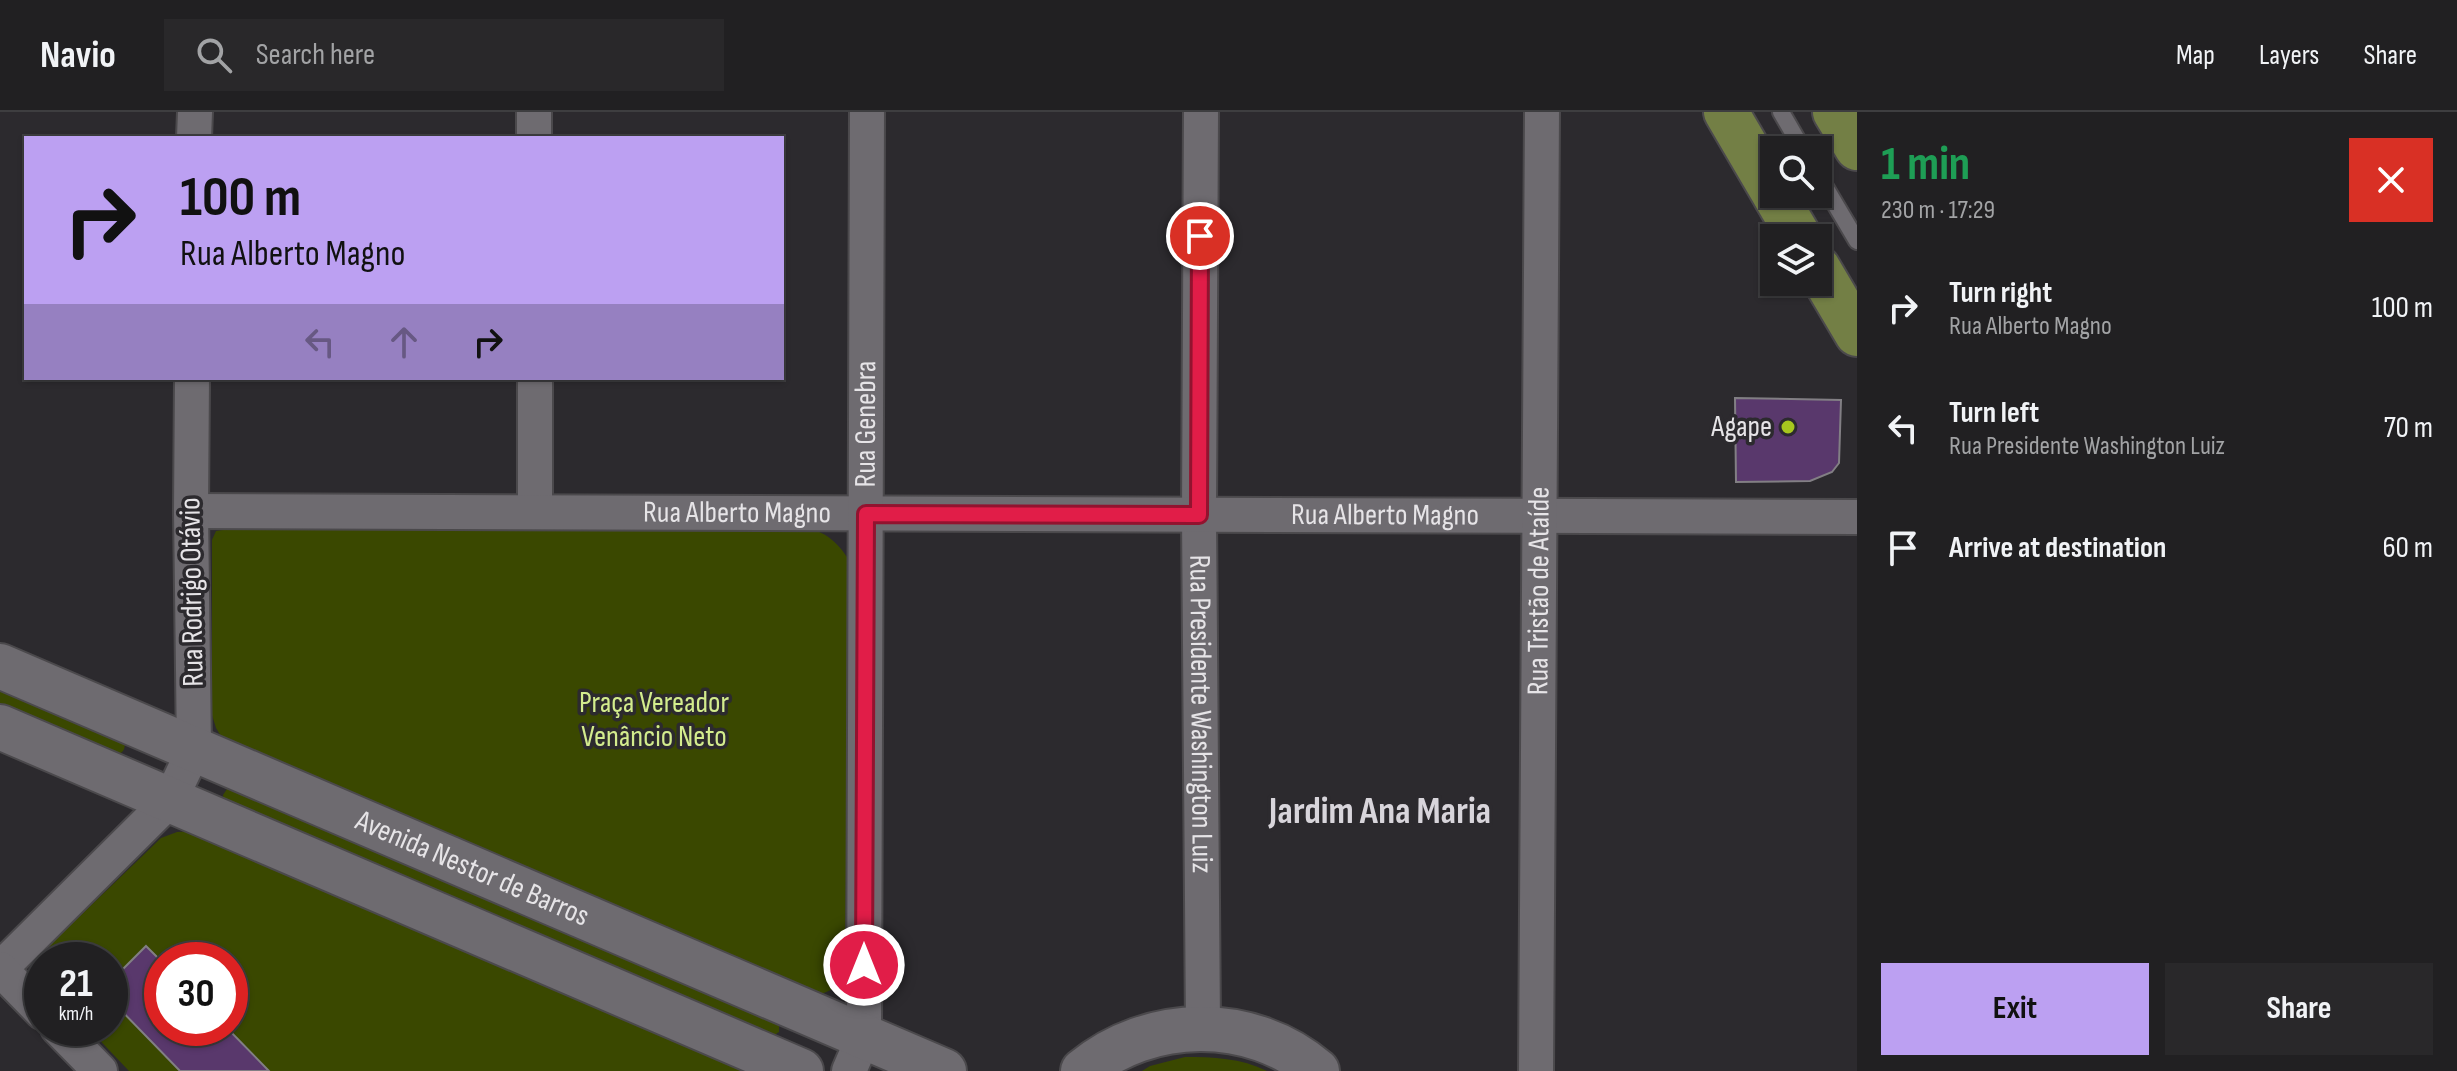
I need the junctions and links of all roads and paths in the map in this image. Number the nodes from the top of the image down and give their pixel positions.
1 (195, 112) edge
2 (534, 112) edge
3 (867, 112) edge
4 (1201, 112) edge
5 (1542, 112) edge
6 (1726, 112) edge
7 (1781, 112) edge
8 (1835, 112) edge
9 (194, 136) edge
10 (534, 136) edge
11 (1795, 136) edge
12 (1857, 148) edge
13 (1760, 170) edge
14 (1832, 199) edge
15 (1857, 241) edge
16 (1832, 292) edge
17 (1857, 334) edge
18 (192, 380) edge
19 (535, 380) edge
20 (191, 511) junction
21 (535, 512) junction
22 (866, 514) junction
23 (1199, 515) junction
24 (1541, 516) junction
25 (1857, 517) edge
26 (0, 666) edge
27 (0, 727) edge
28 (194, 750) junction
29 (170, 800) junction
30 (0, 969) edge
31 (24, 994) edge
32 (1203, 1028) junction
33 (76, 1046) edge
34 (856, 1054) edge
35 (100, 1071) edge
36 (801, 1071) edge
37 (944, 1071) edge
38 (1083, 1071) edge
39 (1317, 1071) edge
40 (1536, 1071) edge

1 - 9 street
2 - 10 street
3 - 22 street, Rua Genebra
4 - 23 street, Rua Presidente Washington Luiz
5 - 24 street, Rua Tristão de Ataíde
6 - 13 main road
7 - 11 lane
8 - 12 main road
14 - 15 lane
16 - 17 main road
18 - 20 street, Rua Rodrigo Otávio
19 - 21 street
20 - 21 street, Rua Alberto Magno
20 - 28 street, Rua Rodrigo Otávio
21 - 22 street, Rua Alberto Magno
22 - 23 street, Rua Alberto Magno
22 - 34 street, Rua Genebra
23 - 24 street, Rua Alberto Magno
23 - 32 street, Rua Presidente Washington Luiz
24 - 25 street, Rua Alberto Magno
24 - 40 street, Rua Tristão de Ataíde
26 - 28 street, Avenida Nestor de Barros
27 - 29 street, Avenida Nestor de Barros
28 - 29 street, Rua Rodrigo Otávio
28 - 34 street, Avenida Nestor de Barros
29 - 30 street, Rua Rodrigo Otávio
29 - 36 street, Avenida Nestor de Barros
30 - 31 street
32 - 38 street
32 - 39 street
33 - 35 street
34 - 37 street, Avenida Nestor de Barros

